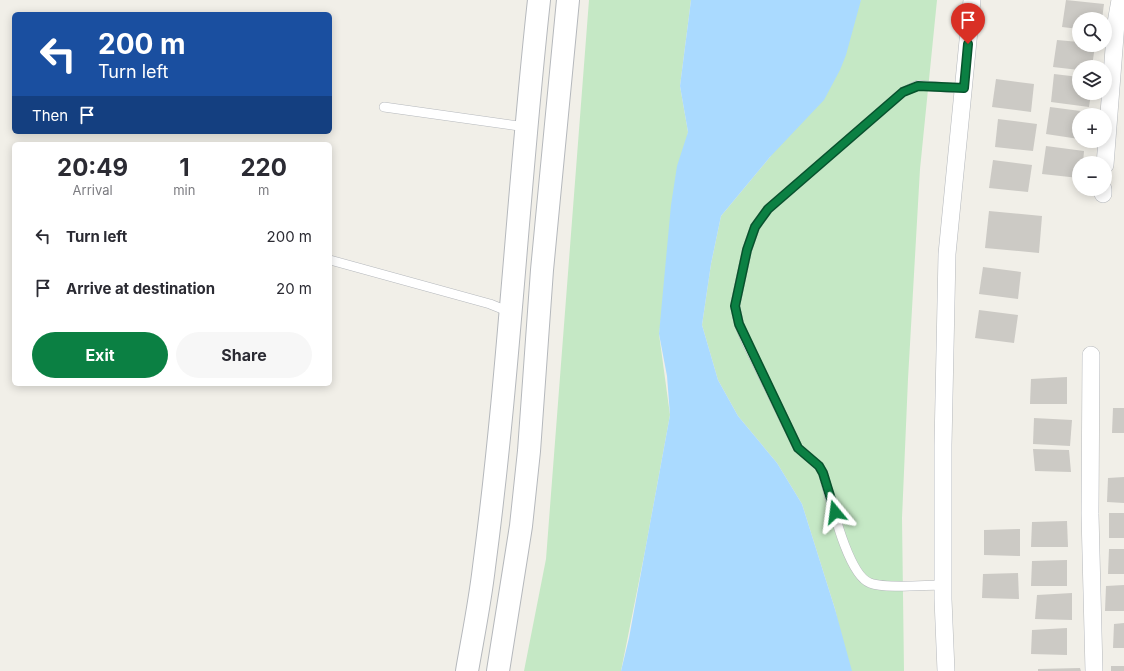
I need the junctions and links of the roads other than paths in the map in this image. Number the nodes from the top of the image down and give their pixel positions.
1 (539, 0) edge
2 (568, 0) edge
3 (972, 0) edge
4 (1120, 0) edge
5 (964, 88) junction
6 (384, 107) dead end
7 (526, 127) junction
8 (1106, 156) edge
9 (332, 261) edge
10 (511, 312) junction
11 (1091, 355) dead end
12 (943, 585) junction
13 (467, 671) edge
14 (498, 671) edge
15 (946, 671) edge
16 (1094, 671) edge

1 - 7 street
2 - 14 street
3 - 5 street
4 - 8 street
5 - 12 street
5 - 12 lane
6 - 7 lane
7 - 10 street
9 - 10 lane
10 - 13 street
11 - 16 street
12 - 15 street

